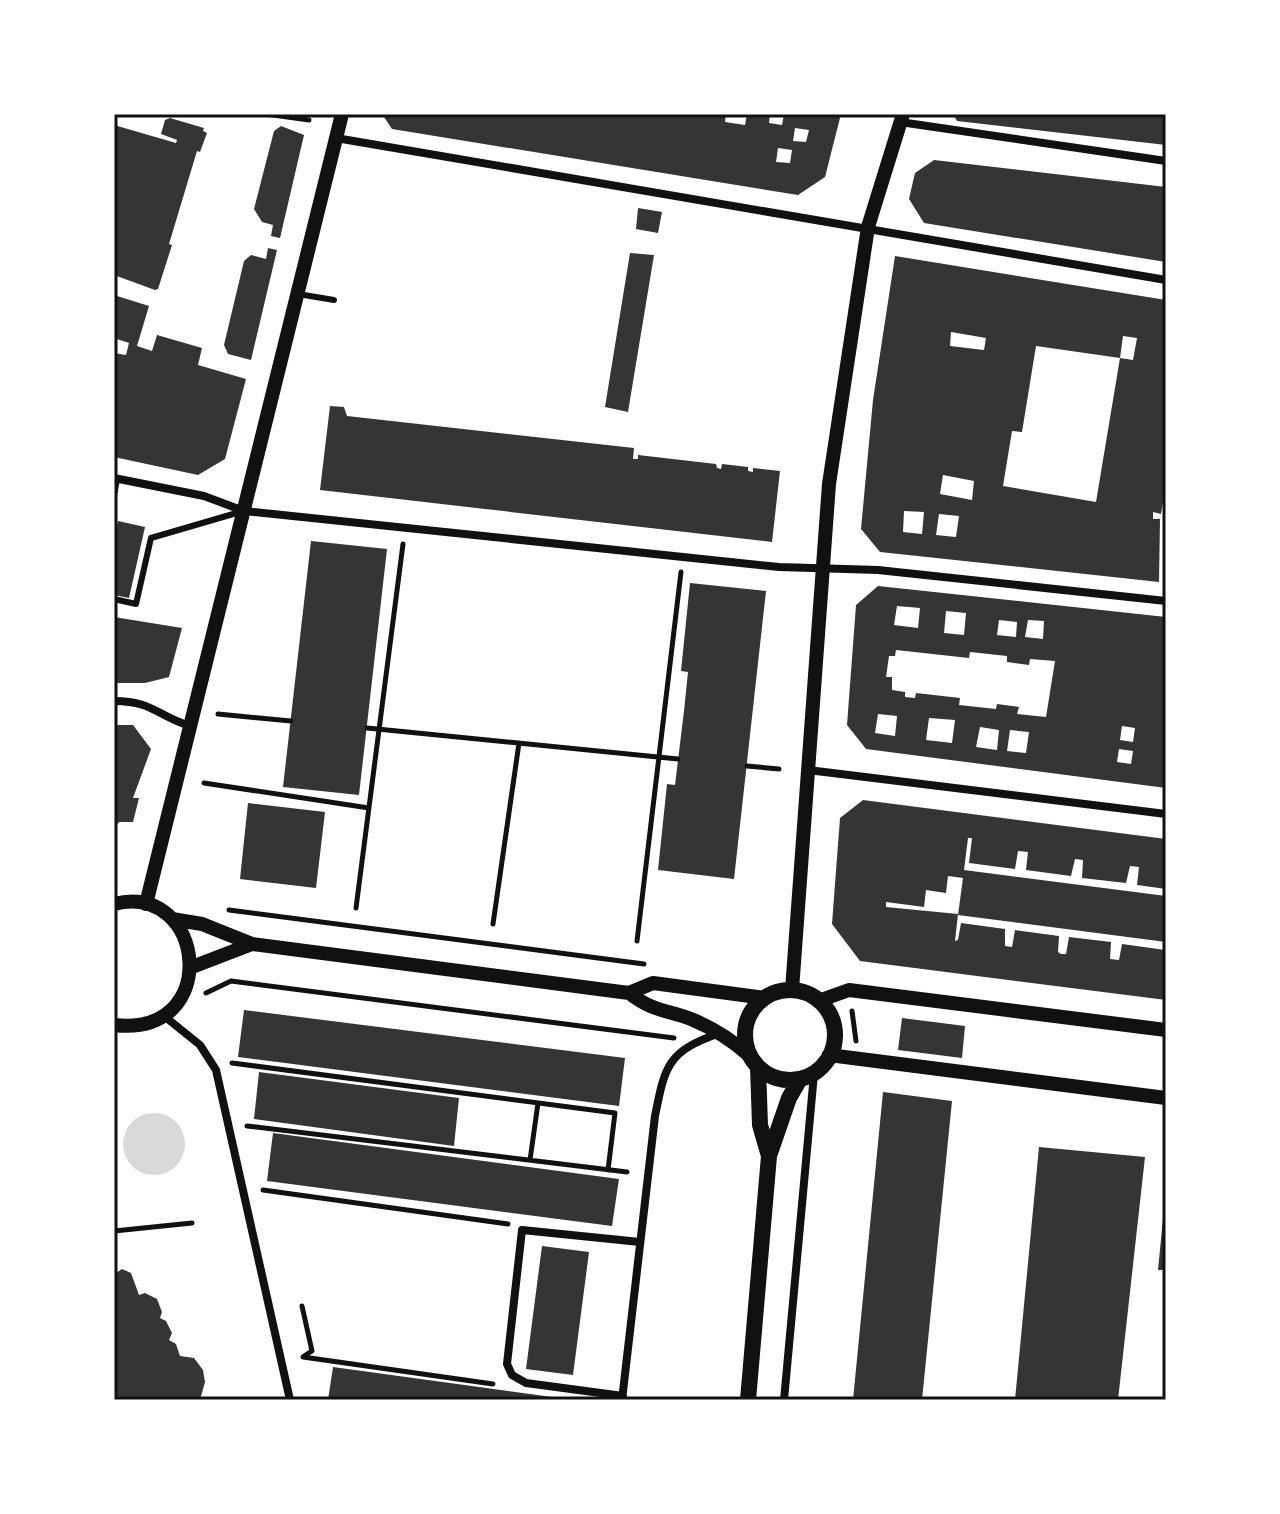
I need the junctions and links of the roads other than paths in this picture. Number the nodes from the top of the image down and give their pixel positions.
1 (342, 114) edge
2 (901, 118) edge
3 (336, 138) junction
4 (1166, 161) edge
5 (868, 227) junction
6 (1166, 280) edge
7 (298, 294) junction
8 (334, 300) dead end
9 (116, 478) edge
10 (114, 496) edge
11 (244, 511) junction
12 (823, 569) junction
13 (114, 599) edge
14 (1166, 601) edge
15 (114, 701) edge
16 (191, 726) junction
17 (808, 770) junction
18 (1166, 814) edge
19 (114, 904) edge
20 (146, 904) junction
21 (172, 919) junction
22 (252, 944) junction
23 (192, 967) junction
24 (792, 990) junction
25 (629, 993) junction
26 (765, 998) junction
27 (821, 1000) junction
28 (164, 1016) junction
29 (114, 1026) edge
30 (1166, 1030) edge
31 (720, 1033) junction
32 (829, 1055) junction
33 (754, 1061) junction
34 (807, 1076) junction
35 (1166, 1098) edge
36 (769, 1156) junction
37 (640, 1242) junction
38 (623, 1398) edge
39 (290, 1400) edge
40 (748, 1400) edge
41 (784, 1400) edge

1 - 3 street
2 - 4 street
2 - 5 street
3 - 5 street
3 - 7 street
5 - 6 street
5 - 12 street
7 - 8 lane
7 - 11 street
9 - 10 lane
9 - 11 street
11 - 12 street
11 - 13 lane
11 - 16 street
12 - 14 street
12 - 17 street
15 - 16 street
16 - 20 street
17 - 18 street
17 - 24 street
19 - 20 street
20 - 21 street
21 - 22 street
21 - 23 street
22 - 23 street
22 - 25 street
23 - 28 street
24 - 26 main road
24 - 27 main road
25 - 26 street
25 - 31 street
26 - 33 main road
27 - 30 street
27 - 32 main road
28 - 29 street
28 - 39 street
31 - 33 street
31 - 37 street
32 - 34 main road
32 - 35 street
33 - 34 main road
33 - 36 main road
34 - 36 main road
34 - 41 street
36 - 40 main road
37 - 38 street
37 - 38 street

